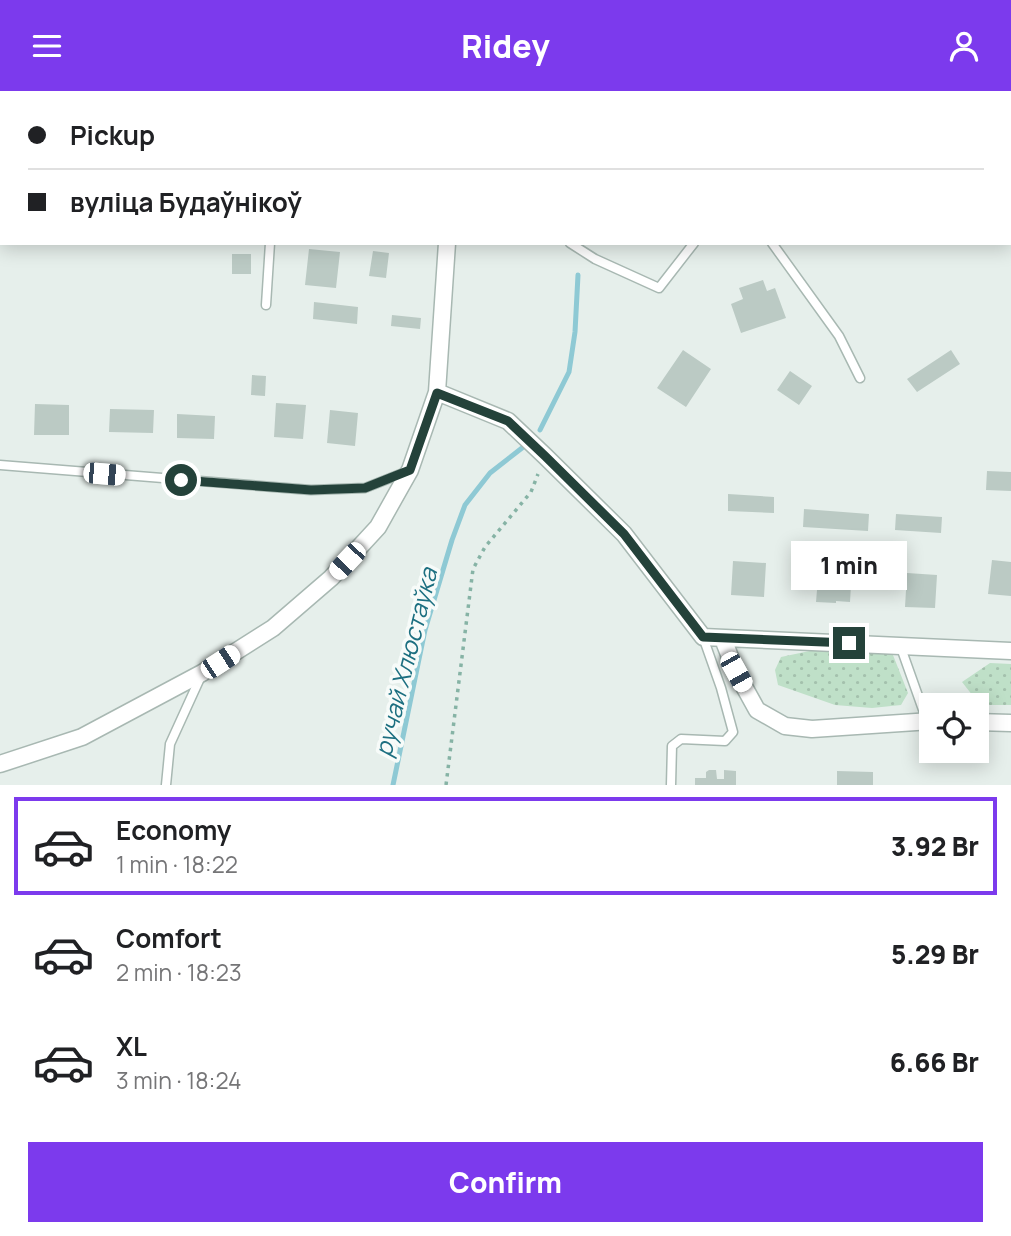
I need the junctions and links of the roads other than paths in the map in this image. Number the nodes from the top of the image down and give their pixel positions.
1 (270, 245) edge
2 (447, 245) edge
3 (573, 245) edge
4 (692, 245) edge
5 (773, 245) edge
6 (266, 305) dead end
7 (860, 378) dead end
8 (437, 393) junction
9 (0, 465) edge
10 (410, 470) junction
11 (703, 637) junction
12 (723, 639) junction
13 (900, 645) junction
14 (1011, 651) edge
15 (202, 673) junction
16 (919, 695) edge
17 (919, 722) edge
18 (989, 722) edge
19 (1011, 723) edge
20 (0, 764) edge
21 (166, 785) edge
22 (671, 785) edge

1 - 6 lane
2 - 8 street
3 - 4 lane
5 - 7 lane
8 - 10 street
8 - 11 street
9 - 10 lane
10 - 15 street
11 - 12 street
11 - 22 lane
12 - 13 street
12 - 17 street
13 - 14 street
13 - 16 lane
15 - 20 street
15 - 21 lane
18 - 19 street

